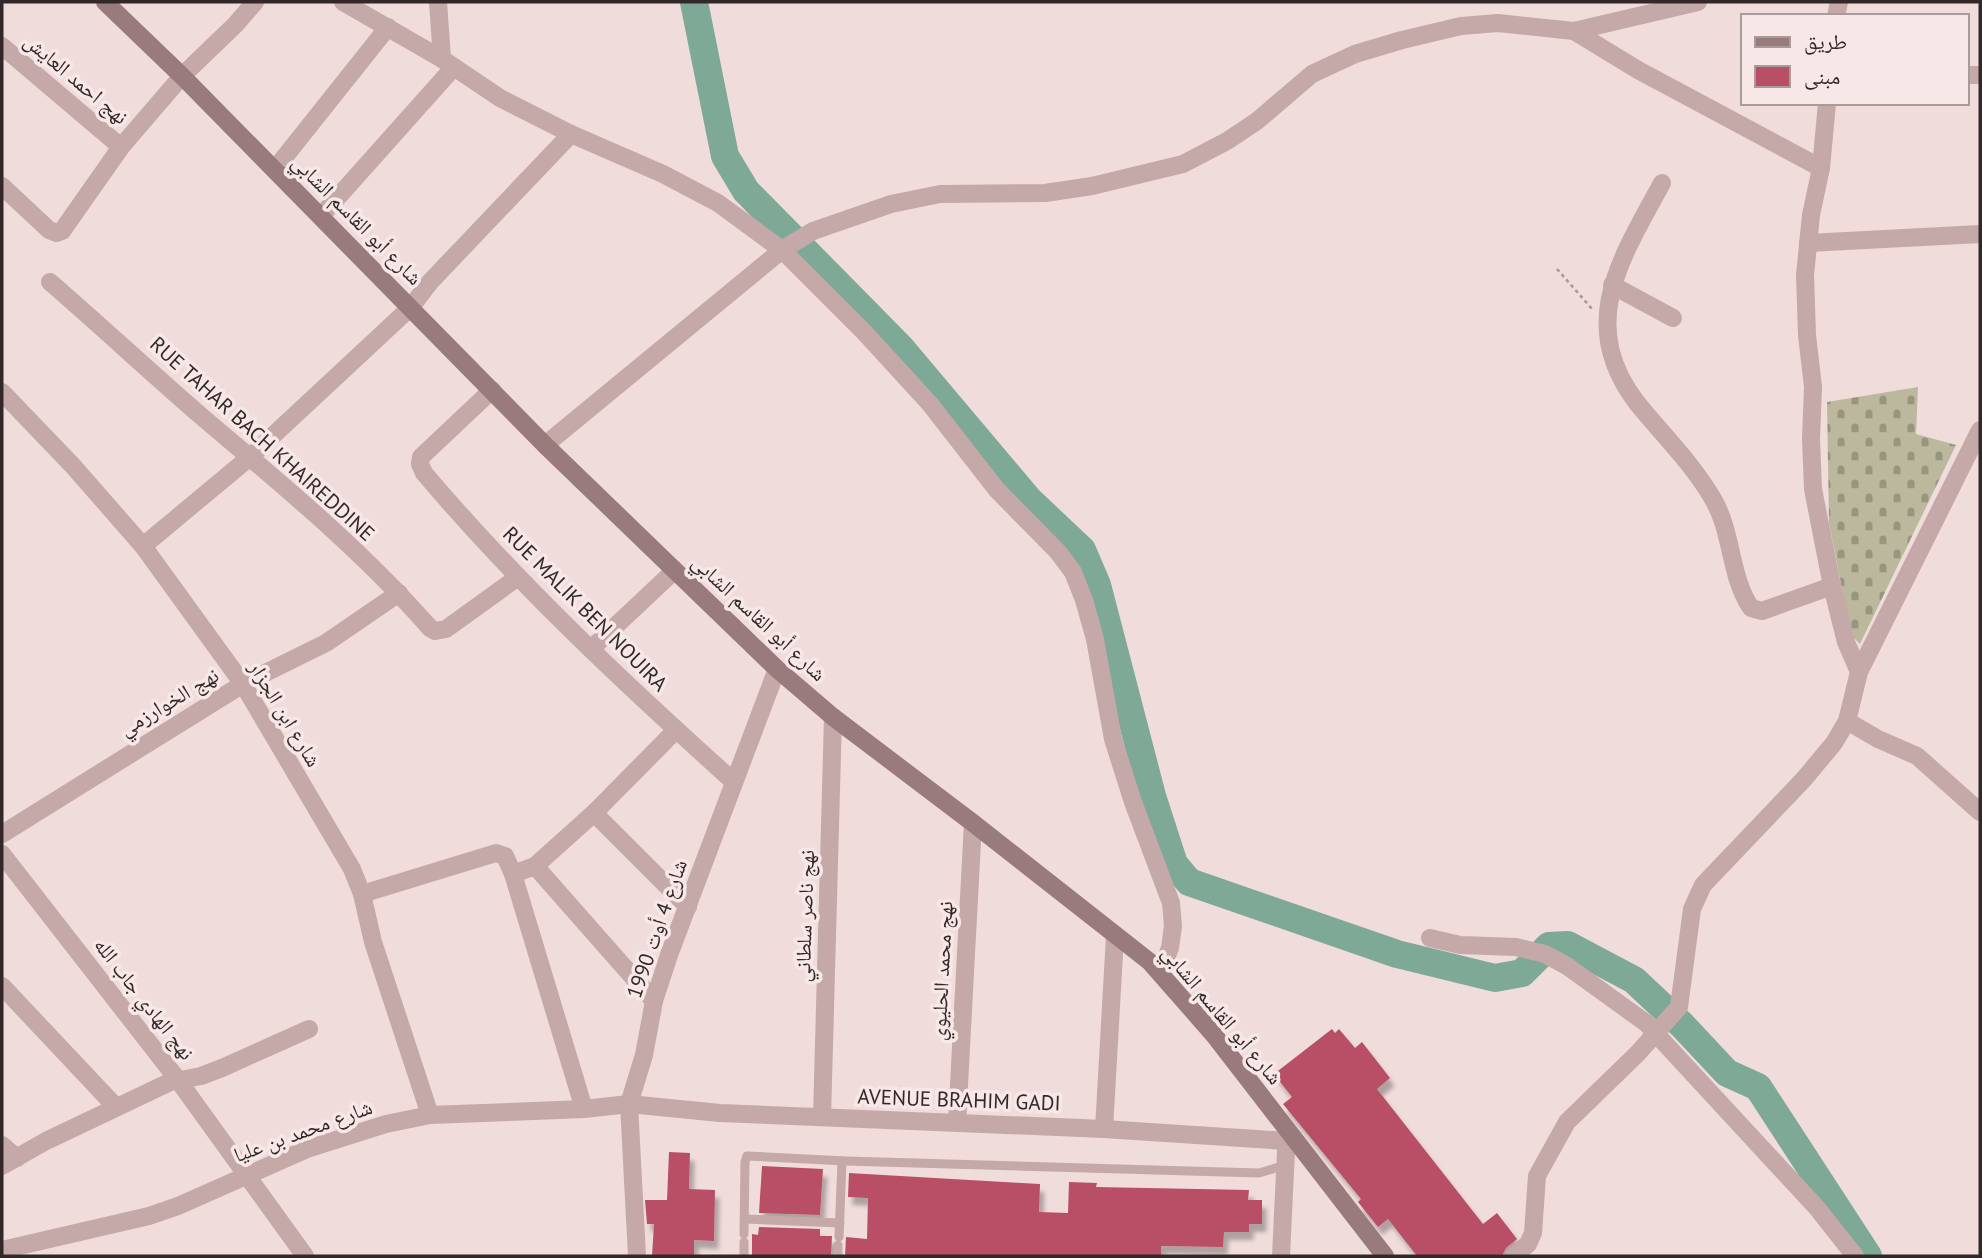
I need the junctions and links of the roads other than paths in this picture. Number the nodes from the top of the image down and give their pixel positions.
1 (108, 2) edge
2 (255, 2) edge
3 (343, 2) edge
4 (438, 2) edge
5 (1699, 2) edge
6 (388, 27) junction
7 (1574, 31) junction
8 (2, 46) edge
9 (448, 63) junction
10 (182, 76) junction
11 (1826, 105) edge
12 (571, 134) junction
13 (121, 147) junction
14 (1821, 168) junction
15 (275, 169) junction
16 (1662, 183) dead end
17 (2, 186) edge
18 (321, 216) junction
19 (1980, 234) edge
20 (1808, 243) junction
21 (787, 247) junction
22 (50, 282) dead end
23 (1612, 285) junction
24 (411, 307) junction
25 (1673, 318) dead end
26 (492, 390) junction
27 (2, 392) edge
28 (1980, 430) edge
29 (545, 445) junction
30 (250, 457) junction
31 (142, 546) junction
32 (674, 571) junction
33 (519, 577) junction
34 (1832, 586) junction
35 (400, 593) junction
36 (591, 649) junction
37 (778, 669) junction
38 (1859, 672) junction
39 (243, 684) junction
40 (833, 717) junction
41 (1847, 721) junction
42 (676, 730) junction
43 (734, 782) junction
44 (1980, 812) edge
45 (594, 813) junction
46 (974, 823) junction
47 (2, 834) edge
48 (2, 855) edge
49 (535, 866) junction
50 (513, 874) junction
51 (362, 894) junction
52 (688, 907) junction
53 (1115, 936) junction
54 (1430, 938) dead end
55 (1160, 972) junction
56 (2, 986) edge
57 (654, 1001) junction
58 (309, 1029) dead end
59 (1661, 1029) junction
60 (178, 1080) junction
61 (629, 1104) junction
62 (116, 1107) junction
63 (584, 1109) junction
64 (430, 1115) junction
65 (822, 1117) junction
66 (957, 1122) junction
67 (1104, 1129) junction
68 (1287, 1135) junction
69 (2, 1145) edge
70 (842, 1161) junction
71 (9, 1162) edge
72 (1286, 1166) junction
73 (246, 1174) junction
74 (745, 1219) junction
75 (840, 1223) junction
76 (2, 1250) edge
77 (24, 1250) edge
78 (305, 1256) edge
79 (637, 1256) edge
80 (744, 1256) edge
81 (838, 1256) edge
82 (1281, 1256) edge
83 (1385, 1256) edge
84 (1514, 1256) edge
85 (1855, 1256) edge

1 - 10 main road, شارع أبو القاسم الشابي
2 - 10 street
3 - 6 street
4 - 9 street
5 - 7 street
6 - 9 street
6 - 15 street
7 - 14 street
7 - 21 street
8 - 13 street, نهج احمد العايش
9 - 12 street
9 - 18 street
10 - 13 street
10 - 15 main road, شارع أبو القاسم الشابي
11 - 14 street
12 - 21 street
12 - 24 street
13 - 17 street
14 - 20 street
15 - 18 main road, شارع أبو القاسم الشابي
16 - 23 street
18 - 24 main road, شارع أبو القاسم الشابي
19 - 20 street
20 - 34 street
21 - 29 street
21 - 55 street
22 - 30 street, RUE TAHAR BACH KHAIREDDINE
23 - 25 street
23 - 34 street
24 - 26 main road, شارع أبو القاسم الشابي
24 - 30 street
26 - 29 main road, شارع أبو القاسم الشابي
26 - 33 street, RUE MALIK BEN NOUIRA
27 - 31 street, شارع ابن الجزار
28 - 38 street
29 - 32 main road, شارع أبو القاسم الشابي
30 - 31 street
30 - 35 street, RUE TAHAR BACH KHAIREDDINE
31 - 39 street, شارع ابن الجزار
32 - 36 street
32 - 37 main road, شارع أبو القاسم الشابي
33 - 35 street, RUE TAHAR BACH KHAIREDDINE
33 - 36 street, RUE MALIK BEN NOUIRA
34 - 38 street
35 - 39 street, نهج الخوارزمي
36 - 42 street, RUE MALIK BEN NOUIRA
37 - 40 main road, شارع أبو القاسم الشابي
37 - 43 street, شارع 4 أوت 1990
38 - 41 street
39 - 47 street, نهج الخوارزمي
39 - 51 street, شارع ابن الجزار
40 - 46 main road, شارع أبو القاسم الشابي
40 - 65 street, نهج ناصر سلطاني
41 - 44 street
41 - 59 street
42 - 43 street, RUE MALIK BEN NOUIRA
42 - 45 street
43 - 52 street, شارع 4 أوت 1990
45 - 49 street
45 - 52 street
46 - 53 main road, شارع أبو القاسم الشابي
46 - 66 street, نهج محمد الحليوي
48 - 60 street, نهج الهادي جاب الله
49 - 50 street
49 - 57 street
50 - 51 street
50 - 63 street
51 - 64 street, شارع ابن الجزار
52 - 57 street, شارع 4 أوت 1990
53 - 55 main road, شارع أبو القاسم الشابي
53 - 67 street
54 - 59 street
55 - 68 main road, شارع أبو القاسم الشابي
56 - 62 street
57 - 61 street, شارع 4 أوت 1990
58 - 60 street
59 - 84 street
59 - 85 street
60 - 62 street
60 - 73 street, نهج الهادي جاب الله
61 - 63 street, شارع محمد بن عليا
61 - 65 street, AVENUE BRAHIM GADI
61 - 79 street, شارع 4 أوت 1990
62 - 71 street
63 - 64 street, شارع محمد بن عليا
64 - 73 street, شارع محمد بن عليا
65 - 66 street, AVENUE BRAHIM GADI
66 - 67 street, AVENUE BRAHIM GADI
67 - 68 street, AVENUE BRAHIM GADI
68 - 72 street
68 - 83 main road, شارع أبو القاسم الشابي
69 - 71 street
70 - 72 lane
70 - 74 lane
70 - 75 lane
72 - 82 street
73 - 77 street, شارع محمد بن عليا
73 - 78 street, نهج الهادي جاب الله
74 - 75 lane
74 - 80 lane
75 - 81 lane
76 - 77 street, شارع محمد بن عليا

